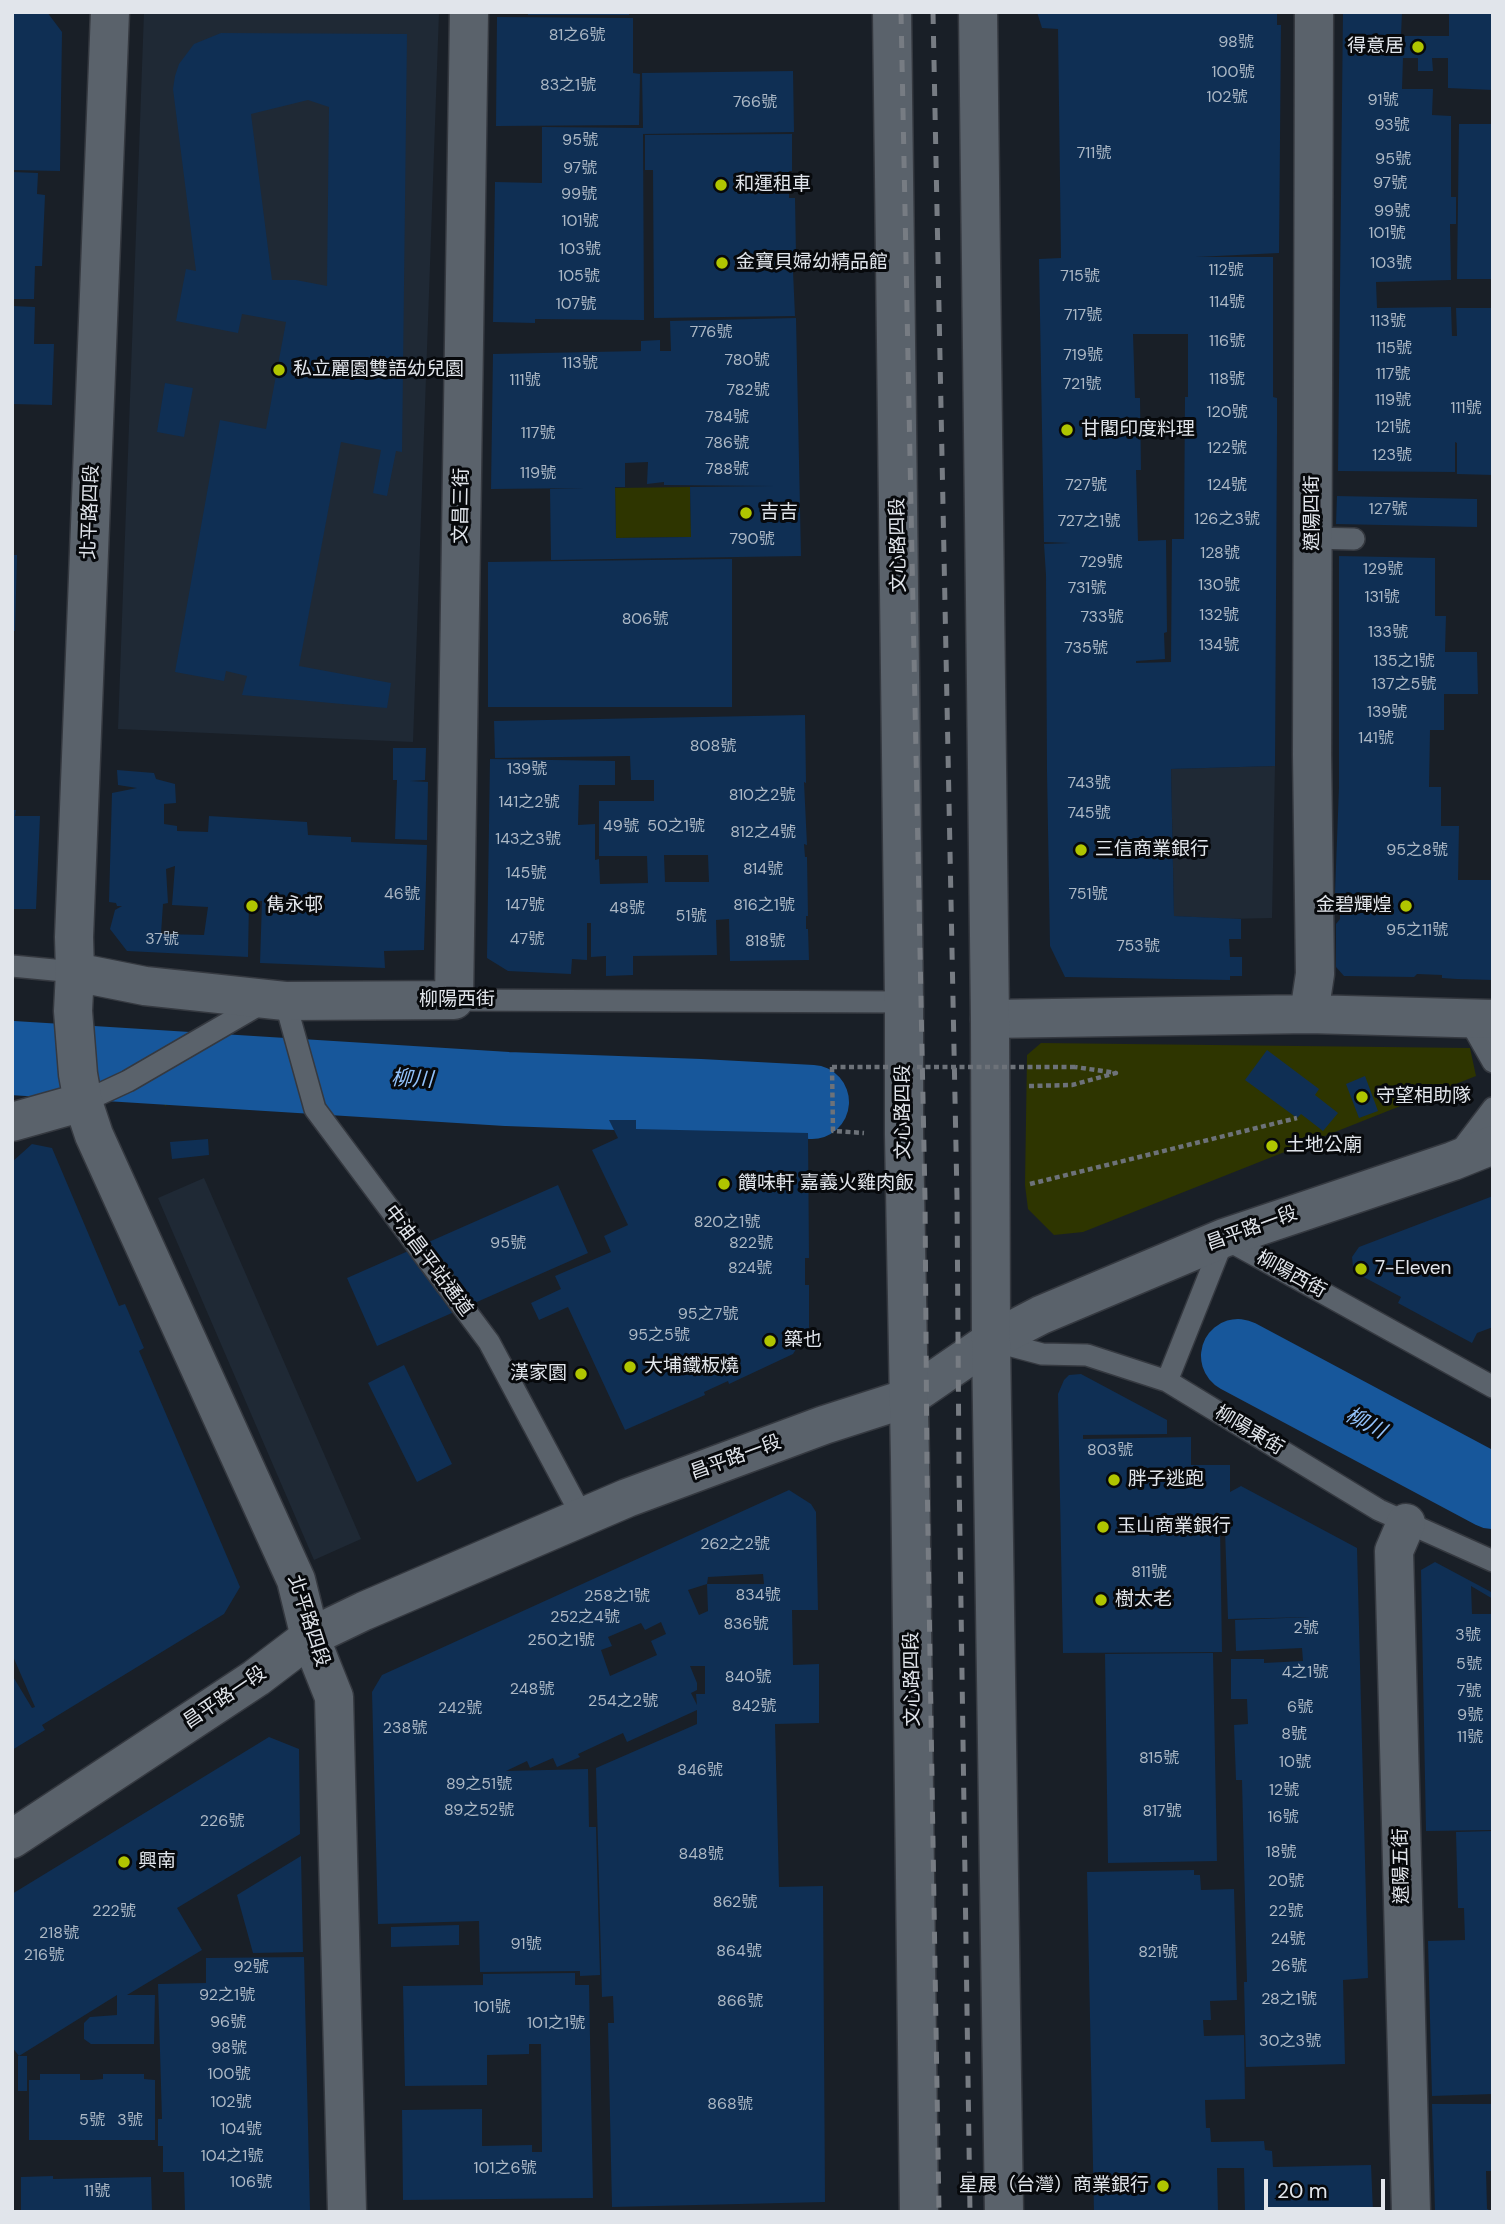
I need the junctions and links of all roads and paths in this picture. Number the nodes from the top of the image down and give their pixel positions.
1 (110, 12) edge
2 (469, 12) edge
3 (892, 12) edge
4 (978, 12) edge
5 (1314, 12) edge
6 (1312, 538) junction
7 (1354, 539) dead end
8 (12, 966) edge
9 (75, 972) junction
10 (277, 1000) junction
11 (454, 1000) junction
12 (904, 1002) junction
13 (1309, 1014) junction
14 (990, 1019) junction
15 (1480, 1019) edge
16 (1493, 1062) edge
17 (1072, 1085) dead end
18 (80, 1088) junction
19 (12, 1106) edge
20 (1493, 1108) edge
21 (1297, 1118) dead end
22 (12, 1122) edge
23 (833, 1131) dead end
24 (1493, 1145) edge
25 (1453, 1161) junction
26 (1026, 1185) dead end
27 (1224, 1238) junction
28 (991, 1341) junction
29 (1167, 1381) junction
30 (1493, 1387) edge
31 (908, 1398) junction
32 (583, 1518) junction
33 (1406, 1523) junction
34 (1493, 1561) edge
35 (310, 1637) junction
36 (12, 1839) edge
37 (346, 2212) edge
38 (919, 2212) edge
39 (1004, 2212) edge
40 (1411, 2212) edge

1 - 9 street, 北平路四段
2 - 11 street, 文昌三街
3 - 12 street, 文心路四段
4 - 14 street
5 - 6 street, 遼陽四街
6 - 7 lane
6 - 13 street, 遼陽四街
8 - 9 lane, 柳陽西街
9 - 10 street, 柳陽西街
9 - 18 street, 北平路四段
10 - 11 street, 柳陽西街
10 - 18 lane
10 - 32 lane, 中油昌平站通道
11 - 12 lane, 柳陽西街
12 - 31 street, 文心路四段
13 - 14 street
13 - 15 street
14 - 28 street
15 - 16 lane
17 - 23 path, bridge
18 - 19 lane
18 - 22 street
18 - 35 street, 北平路四段
20 - 25 lane
21 - 26 path
24 - 25 street, 昌平路一段
25 - 27 street, 昌平路一段
27 - 28 street, 昌平路一段
27 - 29 lane
27 - 30 lane, 柳陽西街
28 - 29 lane, 柳陽東街
28 - 31 street, 昌平路一段
28 - 39 street
29 - 33 lane, 柳陽東街
31 - 32 street, 昌平路一段
31 - 38 street, 文心路四段
32 - 35 street, 昌平路一段
33 - 34 lane, 柳陽東街
33 - 40 street, 遼陽五街
35 - 36 street, 昌平路一段
35 - 37 street, 北平路四段

